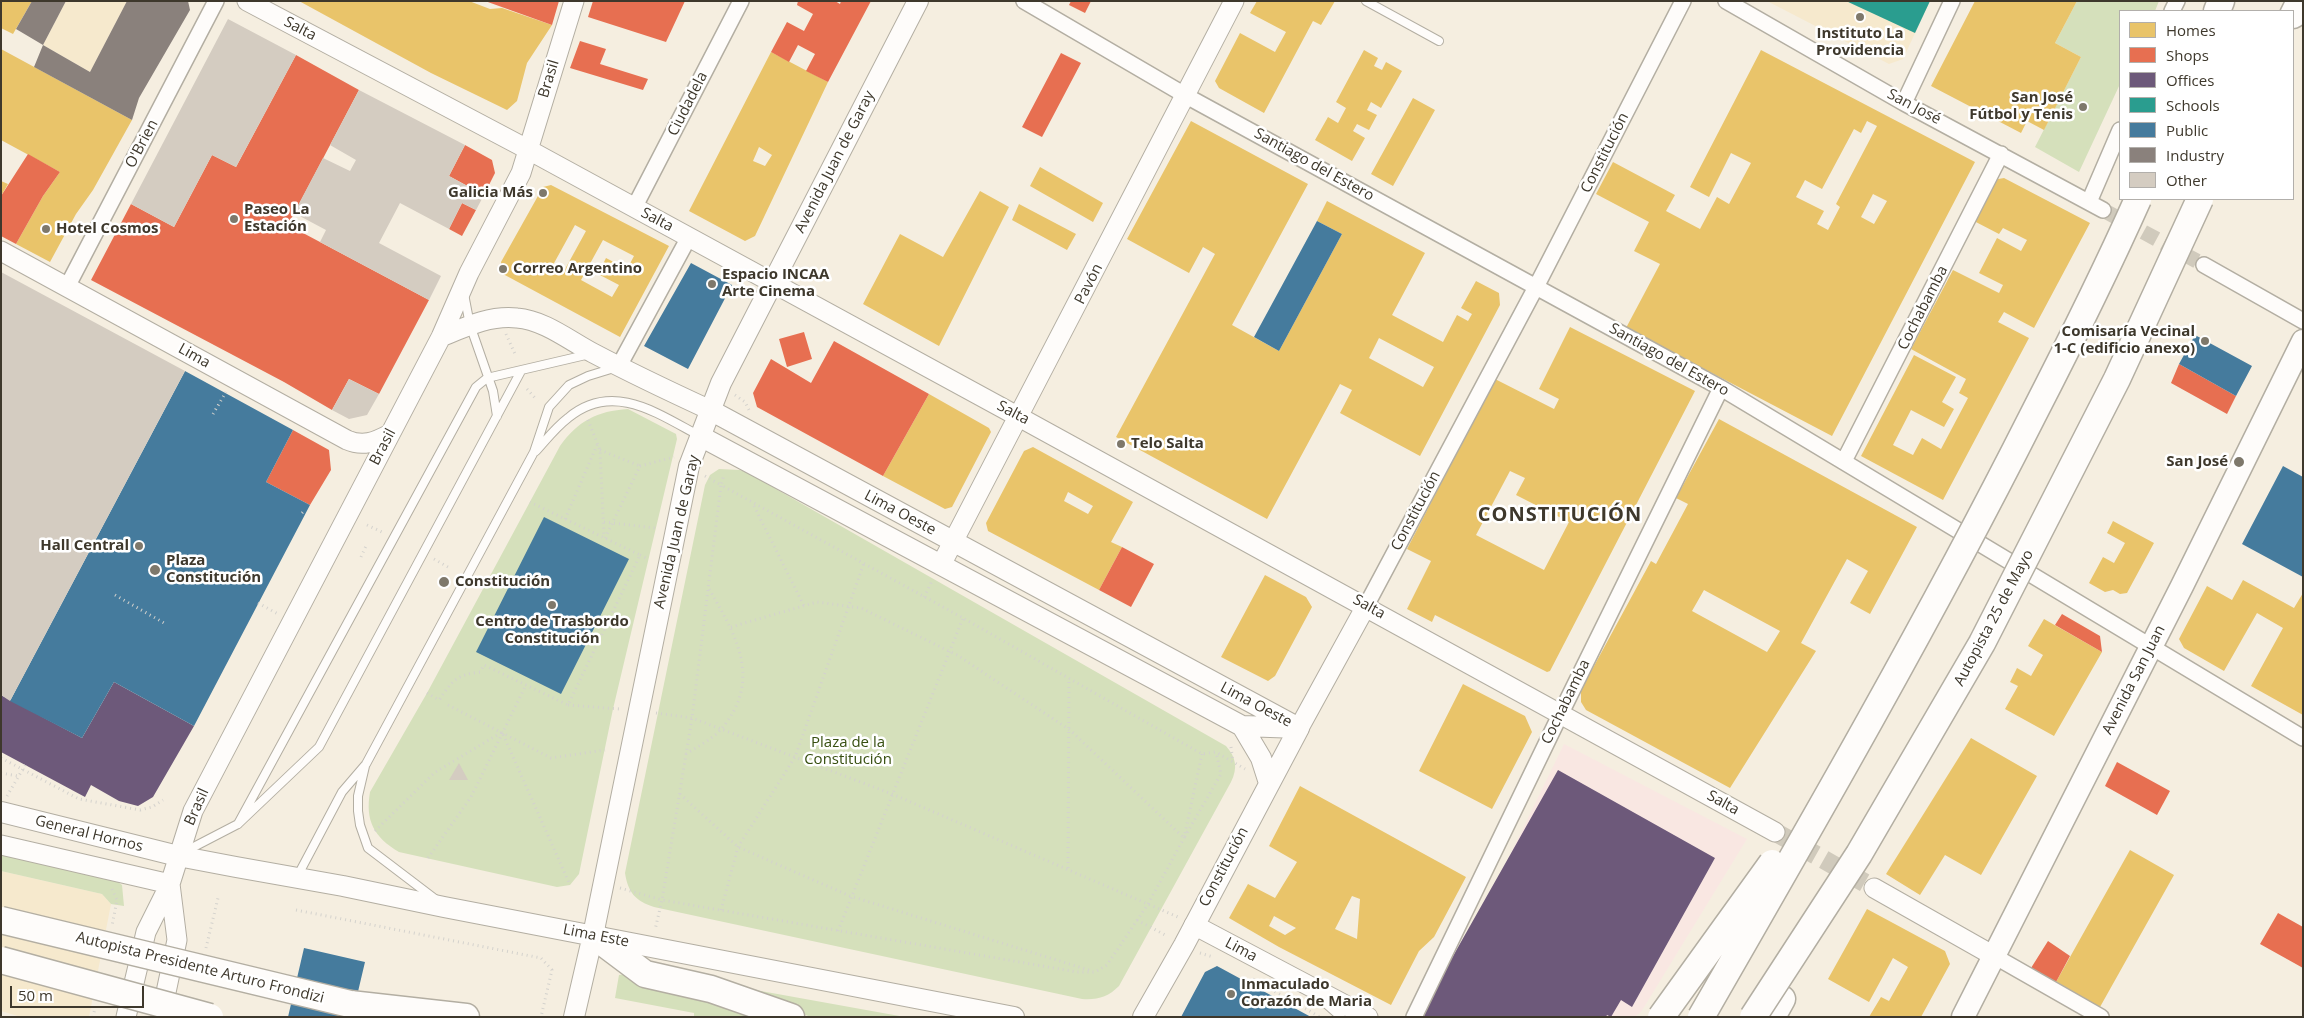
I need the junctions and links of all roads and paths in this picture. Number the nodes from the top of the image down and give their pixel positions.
1 (216, 1) edge
2 (248, 1) edge
3 (574, 1) edge
4 (742, 1) edge
5 (918, 1) edge
6 (1024, 1) edge
7 (1234, 1) edge
8 (1366, 1) edge
9 (1683, 1) edge
10 (1726, 1) edge
11 (1952, 1) edge
12 (2300, 1) edge
13 (2294, 13) edge
14 (1439, 41) dead end
15 (1186, 95) junction
16 (1904, 103) junction
17 (2119, 132) edge
18 (527, 149) junction
19 (2001, 154) junction
20 (2138, 200) edge
21 (2200, 200) edge
22 (2089, 202) junction
23 (634, 208) junction
24 (2103, 210) tunnel mouth
25 (689, 237) junction
26 (1, 251) edge
27 (2204, 265) tunnel mouth
28 (772, 283) junction
29 (67, 287) junction
30 (463, 287) junction
31 (1536, 287) junction
32 (2303, 321) edge
33 (470, 325) junction
34 (504, 332) dead end
35 (441, 337) junction
36 (2303, 341) edge
37 (515, 354) dead end
38 (594, 354) junction
39 (619, 366) junction
40 (521, 371) junction
41 (233, 378) junction
42 (487, 378) junction
43 (1721, 388) junction
44 (527, 390) dead end
45 (537, 400) dead end
46 (710, 410) junction
47 (214, 414) dead end
48 (497, 416) junction
49 (1019, 417) junction
50 (588, 420) dead end
51 (390, 434) junction
52 (700, 436) junction
53 (598, 444) junction
54 (600, 450) junction
55 (534, 452) junction
56 (672, 456) dead end
57 (1844, 461) junction
58 (640, 466) junction
59 (530, 502) dead end
60 (754, 505) junction
61 (565, 519) junction
62 (604, 522) junction
63 (612, 523) junction
64 (367, 525) dead end
65 (655, 528) dead end
66 (382, 532) dead end
67 (604, 538) junction
68 (953, 541) junction
69 (366, 546) dead end
70 (640, 555) junction
71 (361, 556) dead end
72 (434, 559) dead end
73 (648, 559) dead end
74 (864, 564) junction
75 (941, 565) junction
76 (448, 567) dead end
77 (708, 587) junction
78 (115, 595) dead end
79 (804, 606) junction
80 (849, 606) junction
81 (1366, 606) junction
82 (963, 618) junction
83 (164, 623) dead end
84 (731, 627) junction
85 (2151, 647) junction
86 (949, 651) junction
87 (1069, 678) junction
88 (526, 684) junction
89 (427, 693) dead end
90 (448, 704) dead end
91 (568, 705) junction
92 (639, 710) junction
93 (1560, 713) junction
94 (692, 718) junction
95 (1242, 726) junction
96 (1299, 728) junction
97 (721, 729) junction
98 (1070, 730) junction
99 (502, 732) junction
100 (1864, 732) junction
101 (2303, 738) edge
102 (605, 750) dead end
103 (1216, 752) dead end
104 (686, 754) junction
105 (795, 757) junction
106 (1, 758) edge
107 (26, 762) dead end
108 (366, 764) junction
109 (23, 769) junction
110 (1, 773) edge
111 (18, 776) junction
112 (1269, 783) junction
113 (680, 794) junction
114 (892, 794) junction
115 (163, 800) dead end
116 (3, 806) edge
117 (238, 824) junction
118 (375, 831) dead end
119 (1775, 832) tunnel mouth
120 (1184, 838) junction
121 (1, 846) edge
122 (738, 847) junction
123 (1859, 854) junction
124 (178, 856) junction
125 (428, 858) dead end
126 (1068, 868) junction
127 (297, 878) junction
128 (170, 884) junction
129 (604, 884) junction
130 (570, 885) dead end
131 (109, 887) dead end
132 (1874, 888) tunnel mouth
133 (850, 896) junction
134 (662, 900) junction
135 (1148, 904) junction
136 (444, 907) junction
137 (296, 910) dead end
138 (721, 910) junction
139 (1, 920) edge
140 (1137, 920) junction
141 (1194, 925) junction
142 (838, 931) junction
143 (110, 933) dead end
144 (593, 935) junction
145 (1184, 945) junction
146 (652, 946) junction
147 (1994, 956) junction
148 (1215, 957) dead end
149 (1, 960) edge
150 (1096, 972) junction
151 (1247, 976) dead end
152 (1299, 980) junction
153 (350, 1004) junction
154 (95, 1007) dead end
155 (1777, 1011) edge
156 (93, 1017) edge
157 (126, 1017) edge
158 (161, 1017) edge
159 (210, 1017) edge
160 (398, 1017) edge
161 (466, 1017) edge
162 (541, 1017) edge
163 (574, 1017) edge
164 (791, 1017) edge
165 (1014, 1017) edge
166 (1142, 1017) edge
167 (1320, 1017) edge
168 (1341, 1017) edge
169 (1368, 1017) edge
170 (1414, 1017) edge
171 (1661, 1017) edge
172 (1701, 1017) edge
173 (1752, 1017) edge
174 (1963, 1017) edge
175 (2101, 1017) edge

1 - 29 street, O'Brien
2 - 18 street, Salta
3 - 18 street, Brasil
4 - 23 street, Ciudadela
5 - 28 main road, Avenida Juan de Garay
6 - 15 street, Santiago del Estero
7 - 15 street, Pavón
8 - 14 lane
9 - 31 street, Constitución
10 - 16 street, San José
11 - 16 street
12 - 13 highway
15 - 31 street, Santiago del Estero
15 - 49 street, Pavón
16 - 19 street, San José
17 - 22 street
18 - 23 street, Salta
18 - 30 street, Brasil
19 - 22 street, San José
19 - 57 street, Cochabamba
20 - 100 highway, bridge
21 - 123 highway, Autopista 25 de Mayo, bridge
22 - 24 street, San José
23 - 25 street, Salta
25 - 28 street, Salta
25 - 39 street
26 - 29 street, Lima
27 - 32 street
28 - 46 main road, Avenida Juan de Garay
28 - 49 street, Salta
29 - 41 street, Lima
30 - 33 lane
30 - 35 street, Brasil
31 - 43 street, Santiago del Estero
31 - 81 street, Constitución
33 - 35 street, Lima Oeste
33 - 38 street, Lima Oeste
33 - 42 lane
34 - 37 path
35 - 51 street, Brasil
36 - 85 main road, Avenida San Juan
38 - 39 street, Lima Oeste
38 - 40 lane
39 - 46 street, Lima Oeste
39 - 55 lane
40 - 42 lane
40 - 48 lane
41 - 47 path
41 - 51 street, Lima
42 - 48 lane
42 - 117 lane
43 - 57 street, Santiago del Estero
43 - 93 street, Cochabamba
44 - 45 path
46 - 52 main road, Avenida Juan de Garay
46 - 68 main road, Lima Oeste
48 - 117 lane
49 - 68 street, Pavón
49 - 81 street, Salta
50 - 53 path
51 - 124 street, Brasil
52 - 55 lane
52 - 75 main road, Lima Oeste
52 - 92 main road, Avenida Juan de Garay
53 - 54 path
53 - 61 path
54 - 58 path
54 - 62 path
55 - 108 lane
56 - 58 path
57 - 85 street, Santiago del Estero
58 - 63 path
59 - 61 path
60 - 74 path
60 - 77 path
60 - 79 path
61 - 67 path
62 - 63 path
62 - 67 path
63 - 65 path
63 - 67 path
64 - 66 path
67 - 70 path
68 - 75 street, Pavón
68 - 96 main road, Lima Oeste
69 - 71 path
70 - 73 path
70 - 91 path
72 - 76 path
74 - 80 path
74 - 82 path
75 - 95 main road, Lima Oeste
77 - 84 path
77 - 94 path
78 - 83 path
79 - 80 path
79 - 84 path
80 - 86 path
80 - 105 path
81 - 93 street, Salta
81 - 96 street, Constitución
82 - 86 path
82 - 87 path
84 - 97 path
85 - 101 street, Santiago del Estero
85 - 147 main road, Avenida San Juan
86 - 98 path
86 - 114 path
87 - 98 path
87 - 120 path
88 - 89 path
88 - 91 path
88 - 99 path
90 - 99 path
91 - 92 path
92 - 94 path
92 - 129 main road, Avenida Juan de Garay
93 - 119 street, Salta
93 - 170 street, Cochabamba
94 - 97 path
94 - 104 path
95 - 96 main road, Lima Oeste
95 - 112 main road, Lima Oeste
96 - 112 main road, Constitución
97 - 104 path
97 - 105 path
98 - 120 path
98 - 126 path
99 - 102 path
99 - 118 path
99 - 125 path
99 - 130 path
100 - 171 highway, bridge
100 - 172 highway, bridge
103 - 120 path
104 - 113 path
105 - 114 path
105 - 122 path
106 - 109 path
107 - 109 path
108 - 127 lane
108 - 136 lane
109 - 111 path
109 - 115 path
110 - 111 path
111 - 116 path
112 - 141 main road, Constitución
113 - 122 path
113 - 134 path
114 - 126 path
114 - 133 path
116 - 124 main road, General Hornos
117 - 124 lane
120 - 135 path
121 - 128 street, General Hornos
122 - 133 path
122 - 138 path
123 - 155 highway, bridge
123 - 173 highway, Autopista 25 de Mayo, bridge
124 - 127 main road, Lima Este
124 - 128 street, Brasil
126 - 135 path
127 - 136 main road, Lima Este
128 - 157 street, Brasil
128 - 158 street, Brasil
129 - 134 path
129 - 144 main road, Avenida Juan de Garay
131 - 143 path
132 - 147 street
133 - 142 path
133 - 150 path
134 - 138 path
134 - 146 path
135 - 140 path
135 - 141 path
136 - 144 main road, Lima Este
137 - 162 path
138 - 142 path
139 - 153 highway, Autopista Presidente Arturo Frondizi, bridge
140 - 145 path
140 - 150 path
141 - 145 main road, Constitución
141 - 152 street, Lima
142 - 150 path
144 - 146 main road, Lima Este
144 - 163 main road, Avenida Juan de Garay
144 - 164 highway
145 - 148 path
145 - 166 main road, Constitución
146 - 165 main road, Lima Este
147 - 174 main road, Avenida San Juan
147 - 175 street
149 - 159 highway, bridge
151 - 167 path
152 - 168 lane
152 - 169 street, Lima
153 - 160 highway, Autopista Presidente Arturo Frondizi
153 - 161 highway
154 - 156 path

